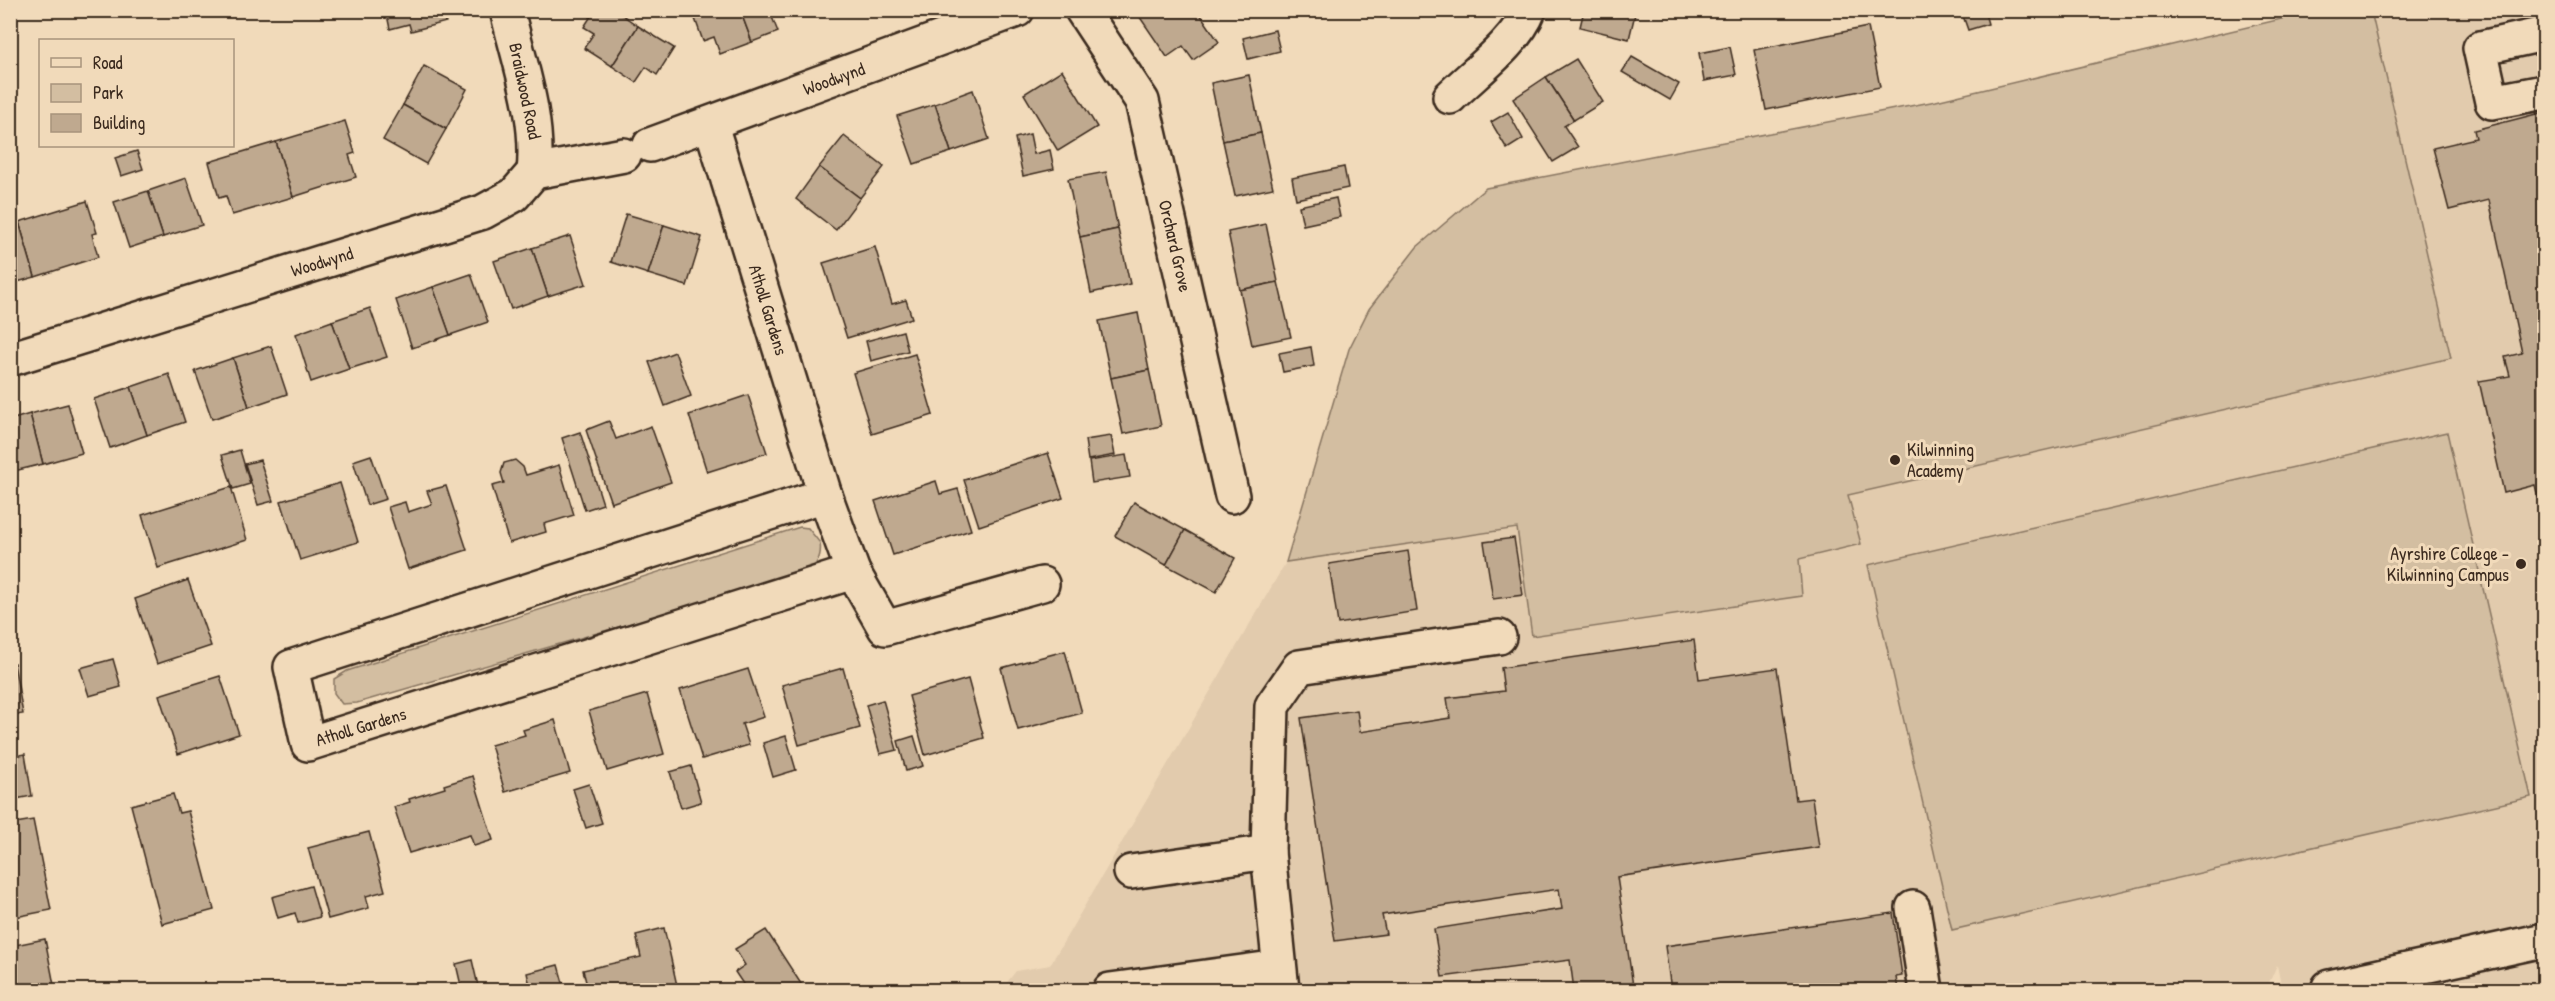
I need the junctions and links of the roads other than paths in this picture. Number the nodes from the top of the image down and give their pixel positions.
1 (507, 10) edge
2 (1017, 10) edge
3 (1082, 10) edge
4 (1529, 10) edge
5 (960, 21) edge
6 (2544, 34) edge
7 (2544, 92) edge
8 (1450, 97) dead end
9 (711, 125) junction
10 (534, 172) junction
11 (10, 359) edge
12 (825, 495) junction
13 (1232, 496) dead end
14 (854, 572) junction
15 (1042, 584) dead end
16 (1499, 637) dead end
17 (1268, 852) junction
18 (1131, 872) dead end
19 (1913, 908) dead end
20 (2544, 940) edge
21 (1280, 979) edge
22 (1110, 990) edge
23 (1926, 990) edge
24 (2329, 990) edge

1 - 10 street, Braidwood Road
2 - 5 street, Woodwynd
3 - 13 street, Orchard Grove
4 - 8 street
5 - 9 street, Woodwynd
6 - 7 street
9 - 10 street, Woodwynd
9 - 12 street, Atholl Gardens
10 - 11 street, Woodwynd
12 - 14 street, Atholl Gardens
12 - 14 street, Atholl Gardens
14 - 15 street, Atholl Gardens
16 - 17 street
17 - 18 street
17 - 21 street
19 - 23 street
20 - 24 street
21 - 22 street

